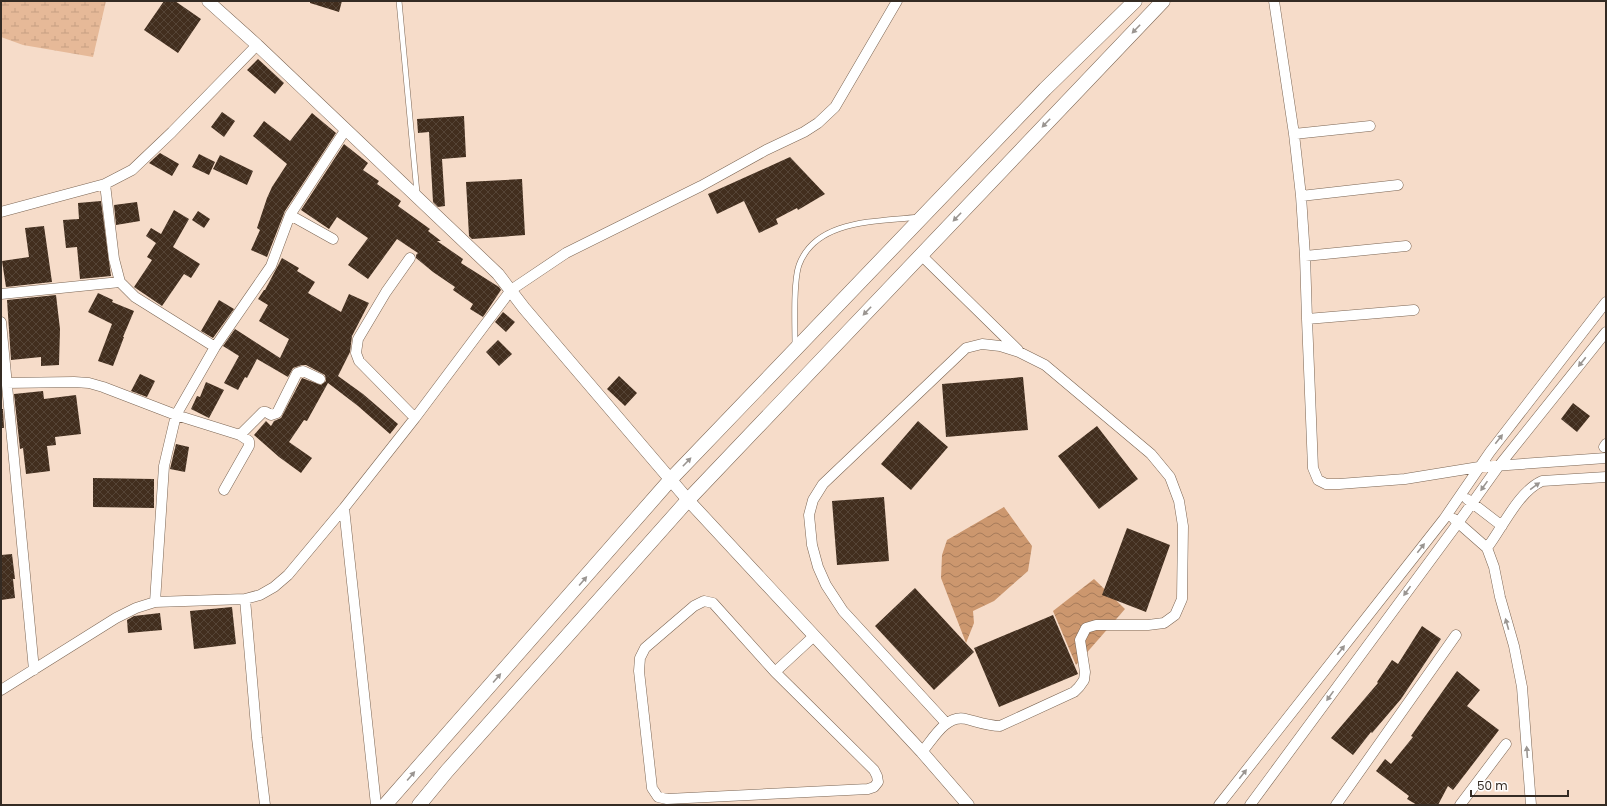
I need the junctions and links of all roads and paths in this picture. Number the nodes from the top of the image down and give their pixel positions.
1 (208, 1) edge
2 (399, 1) edge
3 (897, 1) edge
4 (1135, 1) edge
5 (1163, 1) edge
6 (1274, 1) edge
7 (257, 45) junction
8 (1370, 126) dead end
9 (346, 129) junction
10 (1294, 134) junction
11 (105, 184) junction
12 (1398, 185) dead end
13 (1301, 196) junction
14 (417, 198) junction
15 (1, 212) edge
16 (290, 215) junction
17 (923, 217) junction
18 (333, 239) dead end
19 (1406, 246) dead end
20 (921, 255) junction
21 (1305, 256) junction
22 (410, 258) dead end
23 (120, 282) junction
24 (511, 290) junction
25 (1, 294) edge
26 (1606, 302) edge
27 (1414, 310) dead end
28 (1306, 319) junction
29 (1, 322) edge
30 (1606, 332) edge
31 (215, 347) junction
32 (795, 350) junction
33 (1019, 352) junction
34 (320, 379) dead end
35 (6, 383) junction
36 (176, 415) junction
37 (415, 418) junction
38 (240, 435) junction
39 (1606, 458) edge
40 (1479, 467) junction
41 (1498, 467) junction
42 (1606, 477) edge
43 (671, 479) junction
44 (224, 490) dead end
45 (1462, 495) junction
46 (688, 500) junction
47 (1472, 503) junction
48 (344, 508) junction
49 (1448, 514) junction
50 (1458, 523) junction
51 (1502, 526) junction
52 (1487, 548) junction
53 (245, 599) junction
54 (156, 602) junction
55 (1456, 635) dead end
56 (814, 636) junction
57 (34, 670) junction
58 (775, 672) junction
59 (1, 690) edge
60 (946, 723) junction
61 (1506, 744) dead end
62 (922, 752) junction
63 (265, 805) edge
64 (376, 805) edge
65 (386, 805) edge
66 (419, 805) edge
67 (968, 805) edge
68 (1219, 805) edge
69 (1250, 805) edge
70 (1336, 805) edge
71 (1460, 805) edge
72 (1531, 805) edge

1 - 7 street
2 - 14 lane
3 - 24 street
4 - 17 main road
5 -> 20 main road
6 - 10 street
7 - 9 street
7 - 11 street
8 - 10 street
9 - 14 street
9 - 16 street
10 - 13 street
11 - 15 street
11 - 23 street
12 - 13 street
13 - 21 street
14 - 24 street
16 - 18 street
16 - 31 street
17 - 32 main road
17 - 32 lane
19 - 21 street
20 - 33 street
20 -> 46 main road
21 - 28 street
22 - 37 street
23 - 25 street
23 - 31 street
24 - 37 street
24 - 43 street
40 -> 26 street
27 - 28 street
28 - 40 street
29 - 35 street
30 -> 41 street
31 - 36 street
43 -> 32 main road
33 - 60 street
33 - 60 street
34 - 38 street
35 - 36 street
35 - 57 street
36 - 38 street
36 - 54 street
37 - 48 street
38 - 44 street
39 - 41 street
40 - 41 street
40 - 45 street
41 -> 47 street
51 -> 42 street
43 - 46 street
65 -> 43 main road
45 - 47 street
45 - 49 street
46 - 56 street
46 - 66 main road
47 - 50 street
47 - 51 street
48 - 53 street
48 - 64 street
49 - 50 street
68 -> 49 street
50 - 52 street
50 -> 69 street
51 - 52 street
72 -> 52 street
53 - 54 street
53 - 63 street
54 - 57 street
55 - 70 street
56 - 58 street
56 - 62 street
57 - 59 street
58 - 58 street
60 - 62 street
61 - 71 street
62 - 67 street

